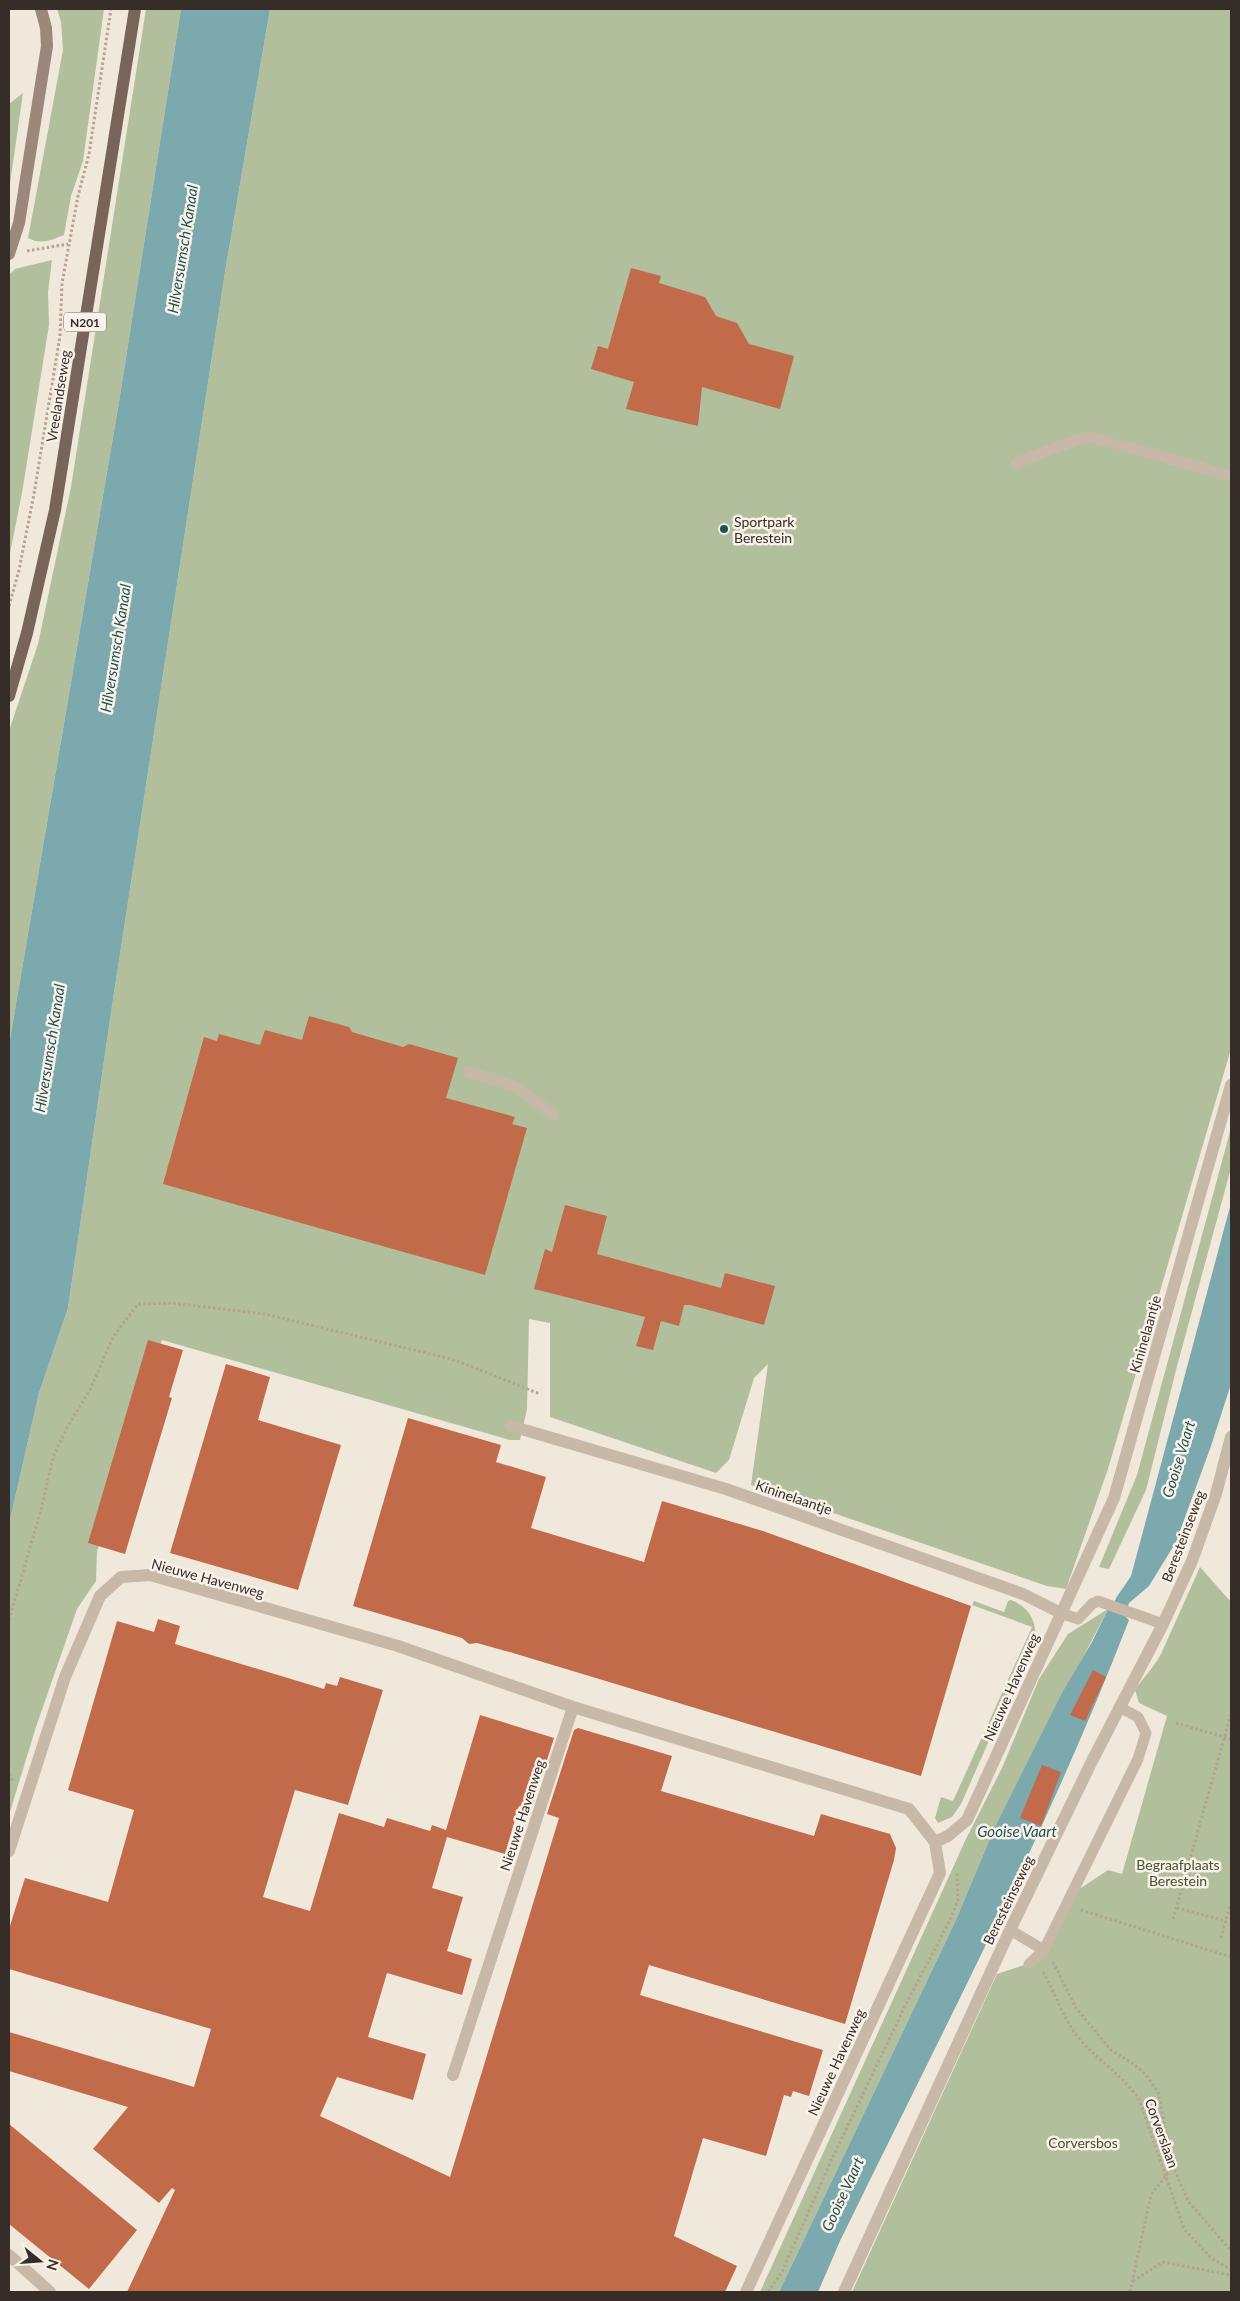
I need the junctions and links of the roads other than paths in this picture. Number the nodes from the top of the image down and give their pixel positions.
1 (41, 9) edge
2 (135, 9) edge
3 (9, 254) edge
4 (1016, 462) dead end
5 (1231, 476) edge
6 (9, 696) edge
7 (468, 1072) dead end
8 (1231, 1085) edge
9 (553, 1115) dead end
10 (511, 1426) dead end
11 (1231, 1437) edge
12 (1061, 1613) junction
13 (1163, 1624) junction
14 (572, 1706) junction
15 (1119, 1707) junction
16 (935, 1842) junction
17 (9, 1851) edge
18 (1010, 1930) junction
19 (1044, 1950) junction
20 (1029, 1964) road end
21 (453, 2075) dead end
22 (9, 2255) edge
23 (50, 2292) edge
24 (746, 2292) edge
25 (844, 2292) edge

1 - 3 street
2 - 6 main road, Vreelandseweg / N201
4 - 5 lane
7 - 9 lane
8 - 12 street, Kininelaantje
10 - 12 street, Kininelaantje
11 - 13 street, Beresteinseweg
12 - 13 lane, Kininelaantje
12 - 16 street, Nieuwe Havenweg
13 - 15 street, Beresteinseweg
14 - 16 street, Nieuwe Havenweg
14 - 17 street, Nieuwe Havenweg
14 - 21 street, Nieuwe Havenweg
15 - 18 street, Beresteinseweg
15 - 19 lane
16 - 24 street, Nieuwe Havenweg
18 - 19 lane
18 - 25 street, Beresteinseweg
19 - 20 lane
22 - 23 street

